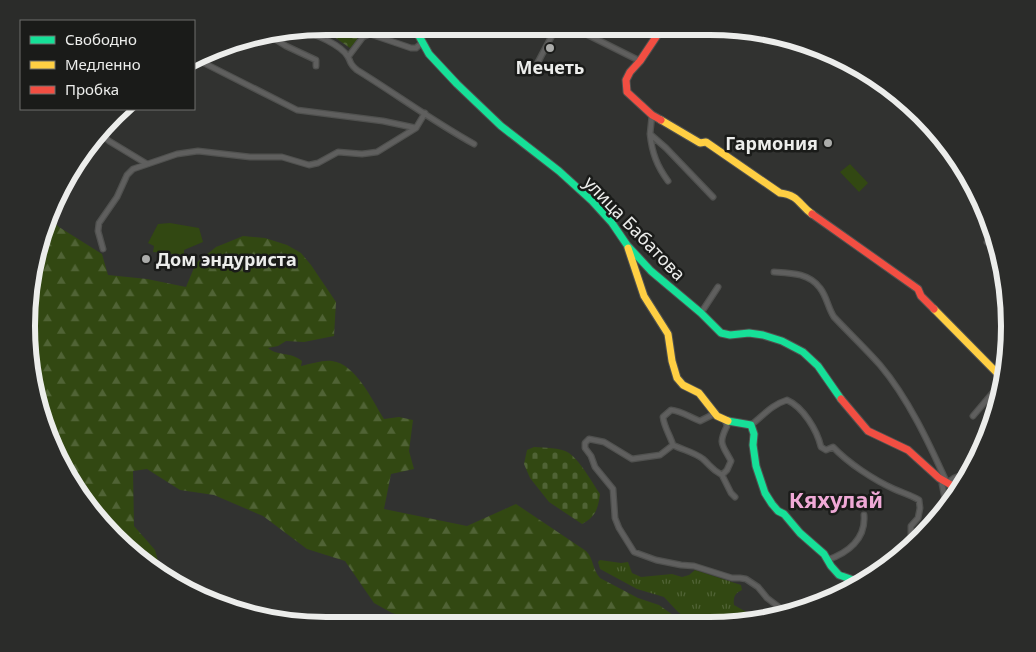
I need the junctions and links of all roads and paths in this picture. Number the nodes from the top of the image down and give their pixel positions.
1 (368, 35) edge
2 (373, 35) edge
3 (419, 35) edge
4 (552, 35) edge
5 (588, 35) edge
6 (657, 35) edge
7 (316, 36) edge
8 (276, 40) edge
9 (423, 42) junction
10 (348, 57) junction
11 (640, 60) junction
12 (203, 62) edge
13 (538, 62) dead end
14 (316, 66) dead end
15 (425, 113) junction
16 (652, 115) junction
17 (416, 128) junction
18 (650, 134) junction
19 (105, 137) edge
20 (474, 144) dead end
21 (147, 164) junction
22 (668, 181) dead end
23 (714, 197) dead end
24 (627, 245) junction
25 (102, 249) dead end
26 (774, 272) dead end
27 (718, 287) dead end
28 (701, 313) junction
29 (997, 373) edge
30 (993, 392) edge
31 (716, 413) junction
32 (972, 416) dead end
33 (725, 420) junction
34 (751, 425) junction
35 (672, 446) junction
36 (722, 475) junction
37 (960, 476) edge
38 (945, 481) junction
39 (954, 486) edge
40 (735, 497) dead end
41 (945, 498) edge
42 (864, 515) dead end
43 (910, 538) edge
44 (828, 560) junction
45 (853, 580) edge
46 (781, 608) edge

1 - 10 street
2 - 9 street
3 - 9 street, улица Бабатова
4 - 13 street
5 - 11 street
6 - 11 street
7 - 10 street
8 - 14 street
9 - 24 street, улица Бабатова
10 - 15 street
11 - 16 street
12 - 17 street
15 - 17 street
15 - 20 street
16 - 18 street
16 - 29 street
17 - 21 street
18 - 22 street
18 - 23 street
19 - 21 street
21 - 25 street
24 - 28 street, улица Бабатова
24 - 31 street
26 - 38 street
27 - 28 street
28 - 38 street, улица Бабатова
30 - 32 street
31 - 33 street
31 - 35 street
33 - 34 street
33 - 36 street
34 - 43 street
34 - 44 street
35 - 36 street
35 - 46 street
36 - 40 street
37 - 38 street
38 - 39 street, улица Бабатова
38 - 41 street
42 - 44 street
44 - 45 street

